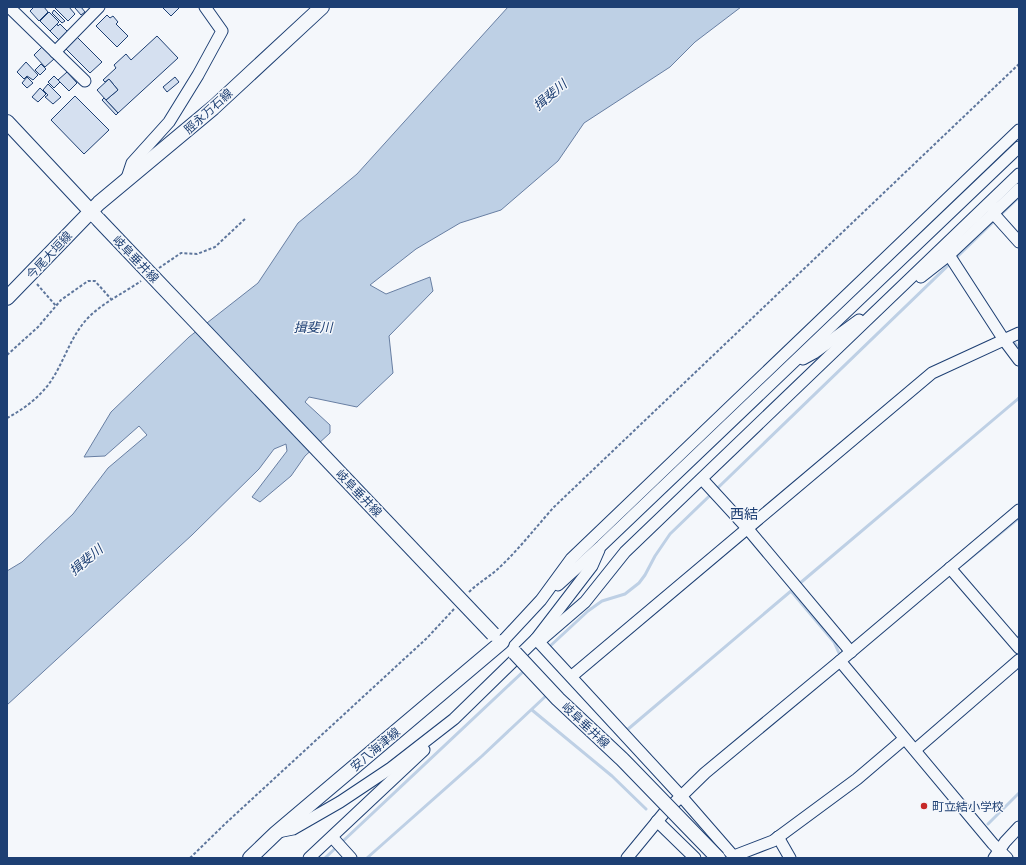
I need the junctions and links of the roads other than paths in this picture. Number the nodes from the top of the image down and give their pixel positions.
1 (9, 7) edge
2 (100, 7) edge
3 (205, 7) edge
4 (322, 7) edge
5 (55, 52) junction
6 (85, 81) dead end
7 (7, 122) edge
8 (1019, 130) edge
9 (1019, 147) edge
10 (1018, 175) edge
11 (127, 178) junction
12 (1019, 189) edge
13 (993, 214) junction
14 (94, 215) junction
15 (1019, 242) edge
16 (949, 255) junction
17 (7, 298) edge
18 (890, 298) junction
19 (1019, 333) edge
20 (1004, 340) junction
21 (1019, 360) edge
22 (788, 367) junction
23 (702, 479) junction
24 (1019, 510) edge
25 (747, 528) junction
26 (601, 546) junction
27 (950, 568) junction
28 (541, 600) junction
29 (497, 638) junction
30 (536, 639) junction
31 (1019, 648) edge
32 (850, 652) junction
33 (1019, 660) edge
34 (840, 661) junction
35 (572, 676) junction
36 (454, 719) junction
37 (904, 739) junction
38 (915, 750) junction
39 (681, 796) junction
40 (657, 821) junction
41 (1019, 827) edge
42 (276, 833) junction
43 (332, 837) junction
44 (778, 837) junction
45 (1001, 855) edge
46 (735, 857) edge
47 (250, 858) edge
48 (309, 858) edge
49 (351, 858) edge
50 (627, 858) edge
51 (695, 858) edge
52 (718, 858) edge
53 (790, 858) edge

1 - 5 street
2 - 5 street
3 - 11 street
4 - 11 main road, 脛永万石線
5 - 6 street
7 - 14 main road, 岐阜垂井線
8 - 28 street
9 - 22 street
10 - 13 street
10 - 18 street
11 - 14 main road, 脛永万石線
12 - 13 street
13 - 15 street
13 - 16 street
14 - 17 main road, 今尾大垣線
14 - 29 main road, 岐阜垂井線, bridge
16 - 18 street
16 - 20 street
18 - 22 street
18 - 23 street
19 - 20 street
20 - 21 street
20 - 25 street
22 - 26 street
23 - 25 street
23 - 30 street
24 - 27 street
25 - 32 street
25 - 35 street
26 - 28 street
26 - 30 street
27 - 31 street
27 - 32 street
28 - 29 street
29 - 42 main road, 安八海津線
29 - 52 main road, 岐阜垂井線, bridge
30 - 35 street
30 - 36 street
32 - 34 street
33 - 38 street
34 - 37 street
34 - 39 street
35 - 39 street
36 - 42 street
36 - 43 street
37 - 38 street
37 - 44 street
38 - 45 street
39 - 40 street
39 - 46 street
40 - 50 street
40 - 51 street
41 - 45 street
42 - 47 main road, 安八海津線
43 - 48 street
43 - 49 street
44 - 46 street
44 - 53 street

